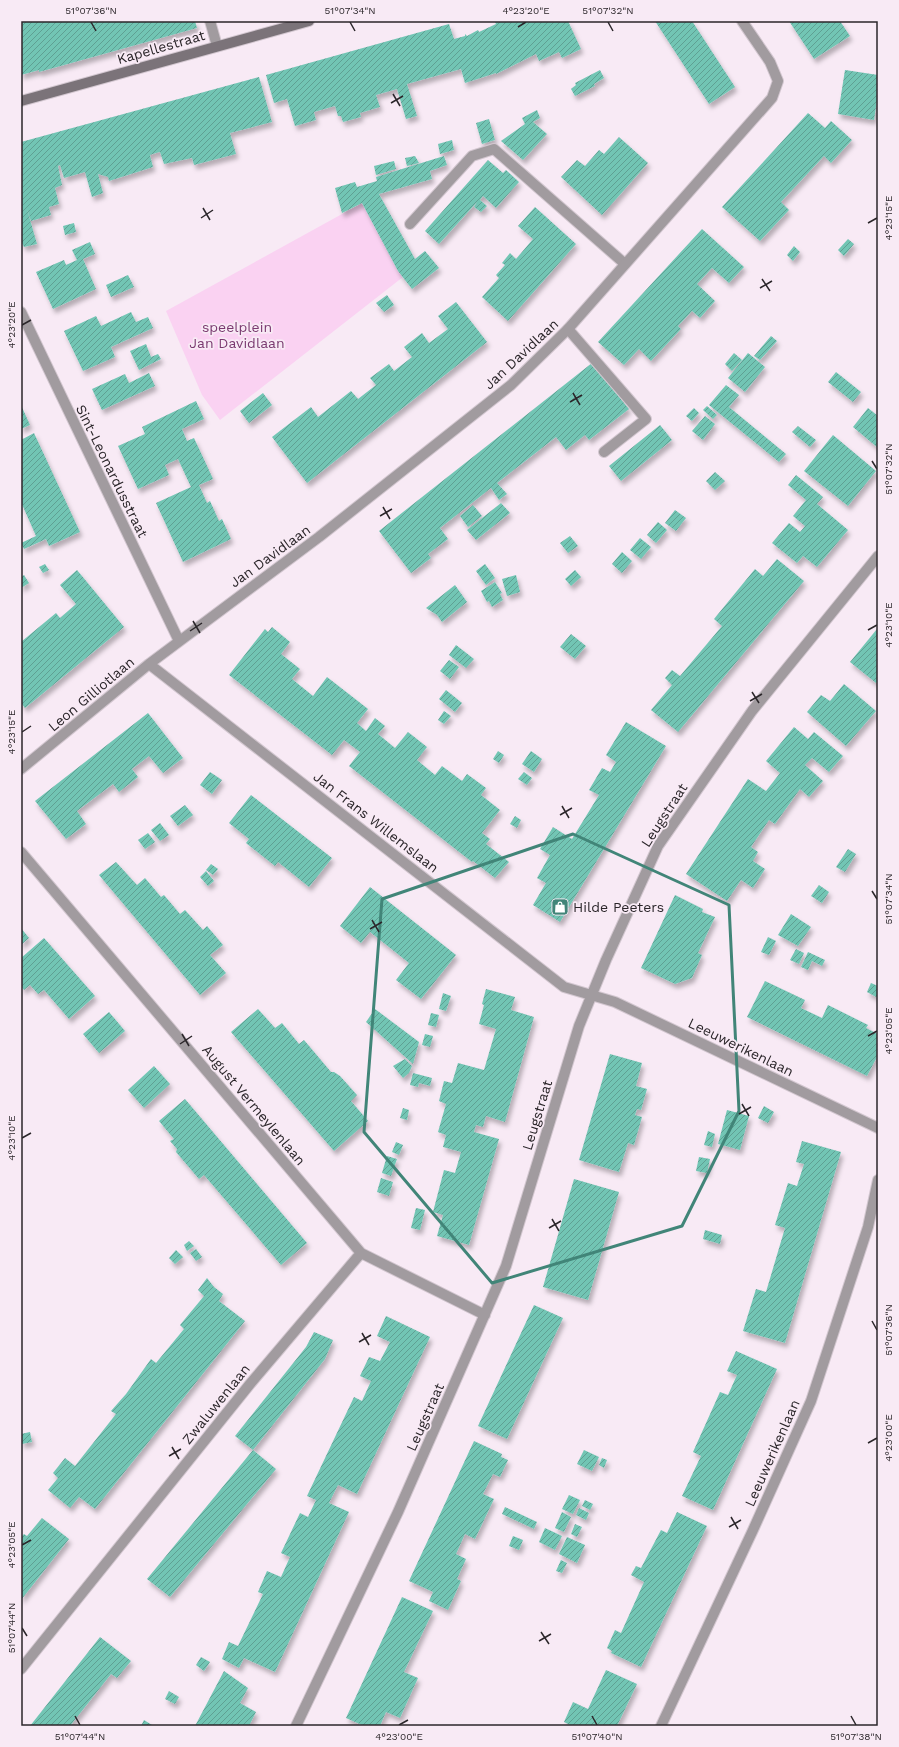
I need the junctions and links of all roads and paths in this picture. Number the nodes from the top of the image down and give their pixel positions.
1 (210, 21) edge
2 (309, 21) edge
3 (742, 21) edge
4 (217, 46) junction
5 (21, 101) edge
6 (410, 224) dead end
7 (625, 264) junction
8 (21, 312) edge
9 (568, 329) junction
10 (604, 452) dead end
11 (878, 556) edge
12 (179, 641) junction
13 (149, 664) junction
14 (21, 769) edge
15 (21, 852) edge
16 (591, 995) junction
17 (878, 1128) edge
18 (878, 1180) edge
19 (361, 1253) junction
20 (485, 1315) junction
21 (21, 1669) edge
22 (296, 1726) edge
23 (660, 1726) edge

1 - 4 street
2 - 4 street, Kapellestraat
3 - 7 street, Jan Davidlaan
4 - 5 street, Kapellestraat
6 - 7 street
7 - 9 street, Jan Davidlaan
8 - 12 street, Sint-Leonardusstraat
9 - 10 street
9 - 12 street, Jan Davidlaan
11 - 16 street, Leugstraat
12 - 13 street, Leon Gilliotlaan
13 - 14 street, Leon Gilliotlaan
13 - 16 street, Jan Frans Willemslaan
15 - 19 street, August Vermeylenlaan
16 - 17 street, Leeuwerikenlaan
16 - 20 street, Leugstraat
18 - 23 street, Leeuwerikenlaan
19 - 20 street, August Vermeylenlaan
19 - 21 street, Zwaluwenlaan
20 - 22 street, Leugstraat

